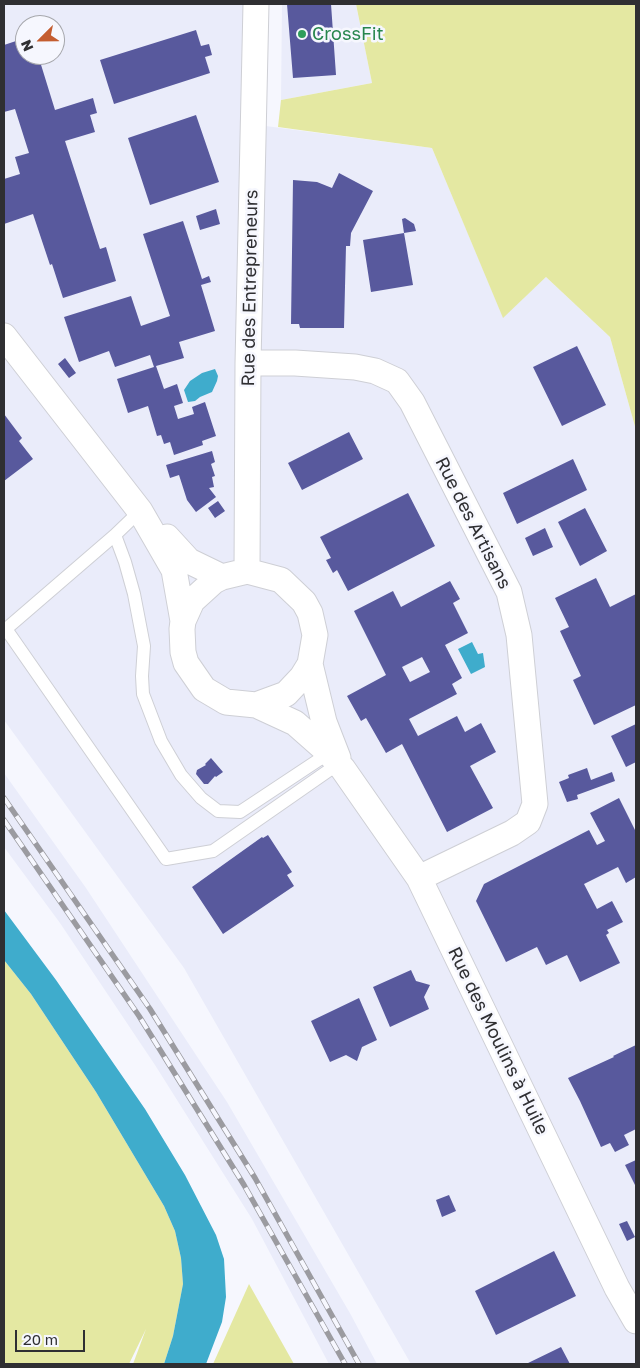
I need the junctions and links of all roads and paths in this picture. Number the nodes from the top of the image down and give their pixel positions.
1 (256, 4) edge
2 (4, 336) edge
3 (248, 363) junction
4 (140, 511) junction
5 (115, 535) junction
6 (247, 571) junction
7 (222, 576) junction
8 (183, 621) junction
9 (310, 664) junction
10 (256, 705) junction
11 (337, 762) junction
12 (419, 878) junction
13 (636, 1321) edge

1 - 3 street, Rue des Entrepreneurs
2 - 4 street
3 - 6 street, Rue des Entrepreneurs
3 - 12 street, Rue des Artisans
4 - 5 lane
4 - 7 street
4 - 8 street
5 - 11 lane
5 - 11 lane
6 - 7 street
6 - 9 street
7 - 8 street
8 - 10 street
9 - 10 street
9 - 11 street, Rue des Moulins à Huile
10 - 11 street, Rue des Moulins à Huile
11 - 12 street, Rue des Moulins à Huile
12 - 13 street, Rue des Moulins à Huile

